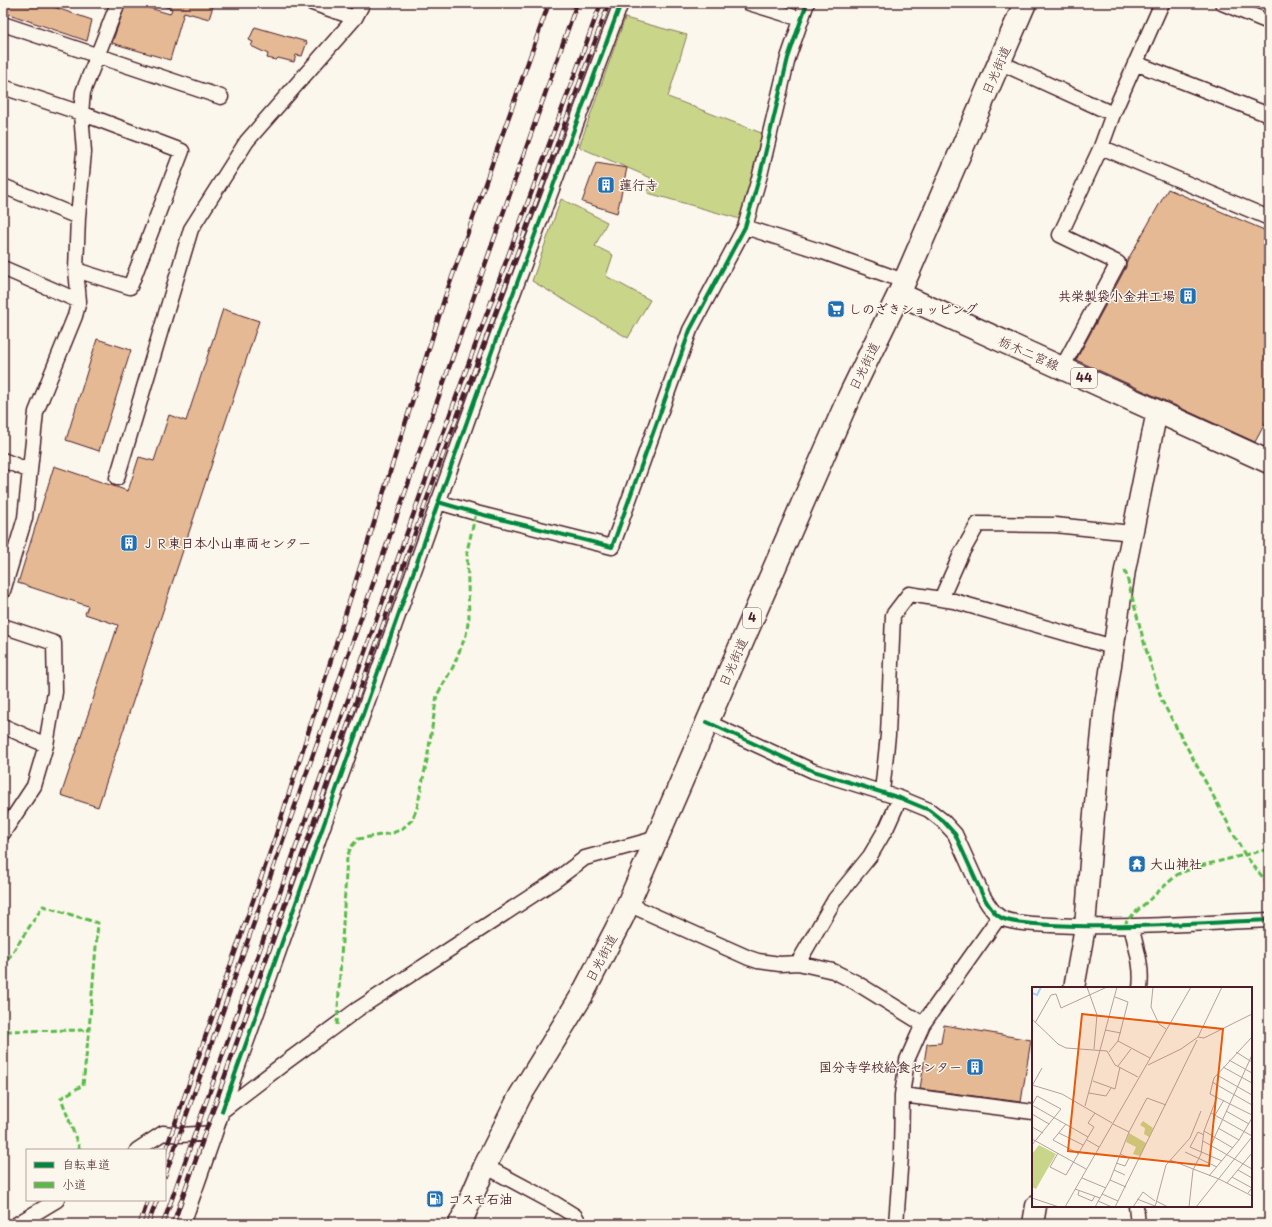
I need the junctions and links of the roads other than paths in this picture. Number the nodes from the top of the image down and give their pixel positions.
1 (118, 3) edge
2 (312, 3) edge
3 (363, 3) edge
4 (621, 3) edge
5 (749, 3) edge
6 (806, 3) edge
7 (1025, 3) edge
8 (1162, 3) edge
9 (1222, 3) edge
10 (355, 18) junction
11 (801, 19) junction
12 (1269, 22) edge
13 (3, 24) edge
14 (97, 55) junction
15 (999, 62) junction
16 (1135, 63) junction
17 (3, 87) edge
18 (221, 97) dead end
19 (82, 113) junction
20 (1113, 114) junction
21 (1269, 115) edge
22 (1101, 147) junction
23 (3, 186) edge
24 (78, 217) junction
25 (1269, 218) edge
26 (745, 227) junction
27 (3, 268) edge
28 (76, 270) junction
29 (901, 287) junction
30 (79, 301) junction
31 (1062, 368) junction
32 (1157, 411) junction
33 (3, 460) edge
34 (1269, 462) edge
35 (30, 471) junction
36 (118, 478) dead end
37 (438, 502) junction
38 (1132, 533) junction
39 (3, 591) edge
40 (941, 599) junction
41 (3, 626) edge
42 (1113, 647) junction
43 (707, 722) junction
44 (3, 726) edge
45 (46, 745) junction
46 (882, 792) junction
47 (900, 798) junction
48 (8, 816) edge
49 (3, 833) edge
50 (658, 838) junction
51 (628, 904) junction
52 (999, 917) junction
53 (1269, 920) edge
54 (1131, 926) junction
55 (1085, 927) junction
56 (798, 962) junction
57 (1074, 987) edge
58 (1140, 987) edge
59 (923, 1024) junction
60 (902, 1095) junction
61 (222, 1111) junction
62 (1032, 1112) edge
63 (215, 1133) junction
64 (139, 1149) edge
65 (485, 1166) junction
66 (55, 1201) edge
67 (1036, 1207) edge
68 (1136, 1207) edge
69 (17, 1224) edge
70 (183, 1224) edge
71 (460, 1224) edge
72 (580, 1224) edge
73 (896, 1224) edge
74 (1033, 1224) edge
75 (1138, 1224) edge

1 - 14 street
2 - 10 street
3 - 10 street
4 - 37 street
5 - 11 street
6 - 11 street
7 - 15 main road, 日光街道 / 4
8 - 16 street
9 - 12 street
10 - 36 street
11 - 26 street
13 - 14 street
14 - 18 street
14 - 19 street
15 - 20 street
15 - 29 main road, 日光街道 / 4
16 - 20 street
16 - 21 street
17 - 19 street
19 - 24 street
19 - 28 street
20 - 22 street
22 - 25 street
22 - 31 street
23 - 24 street
24 - 28 street
26 - 29 street
26 - 37 street
27 - 30 street
28 - 30 street
29 - 31 main road, 栃木二宮線 / 44
29 - 43 main road, 日光街道 / 4
30 - 35 street
31 - 32 main road, 栃木二宮線 / 44
32 - 34 main road, 栃木二宮線 / 44
32 - 38 street
33 - 35 street
35 - 39 street
37 - 61 street
38 - 40 street
38 - 42 street
40 - 42 street
40 - 46 street
41 - 45 street
42 - 55 street
43 - 46 street
43 - 50 main road, 日光街道 / 4
44 - 45 street
45 - 48 street
46 - 47 street
47 - 52 street
47 - 56 street
48 - 49 street
50 - 51 main road, 日光街道 / 4
50 - 61 street
51 - 56 street
51 - 65 main road, 日光街道 / 4
52 - 55 street
52 - 59 street
53 - 54 street
54 - 55 street
54 - 58 street
55 - 57 street
56 - 59 street
59 - 60 street
60 - 62 street
60 - 73 street
61 - 63 street
63 - 64 street
63 - 70 street
65 - 71 main road, 日光街道 / 4
65 - 72 street
66 - 69 street
67 - 74 street
68 - 75 street

